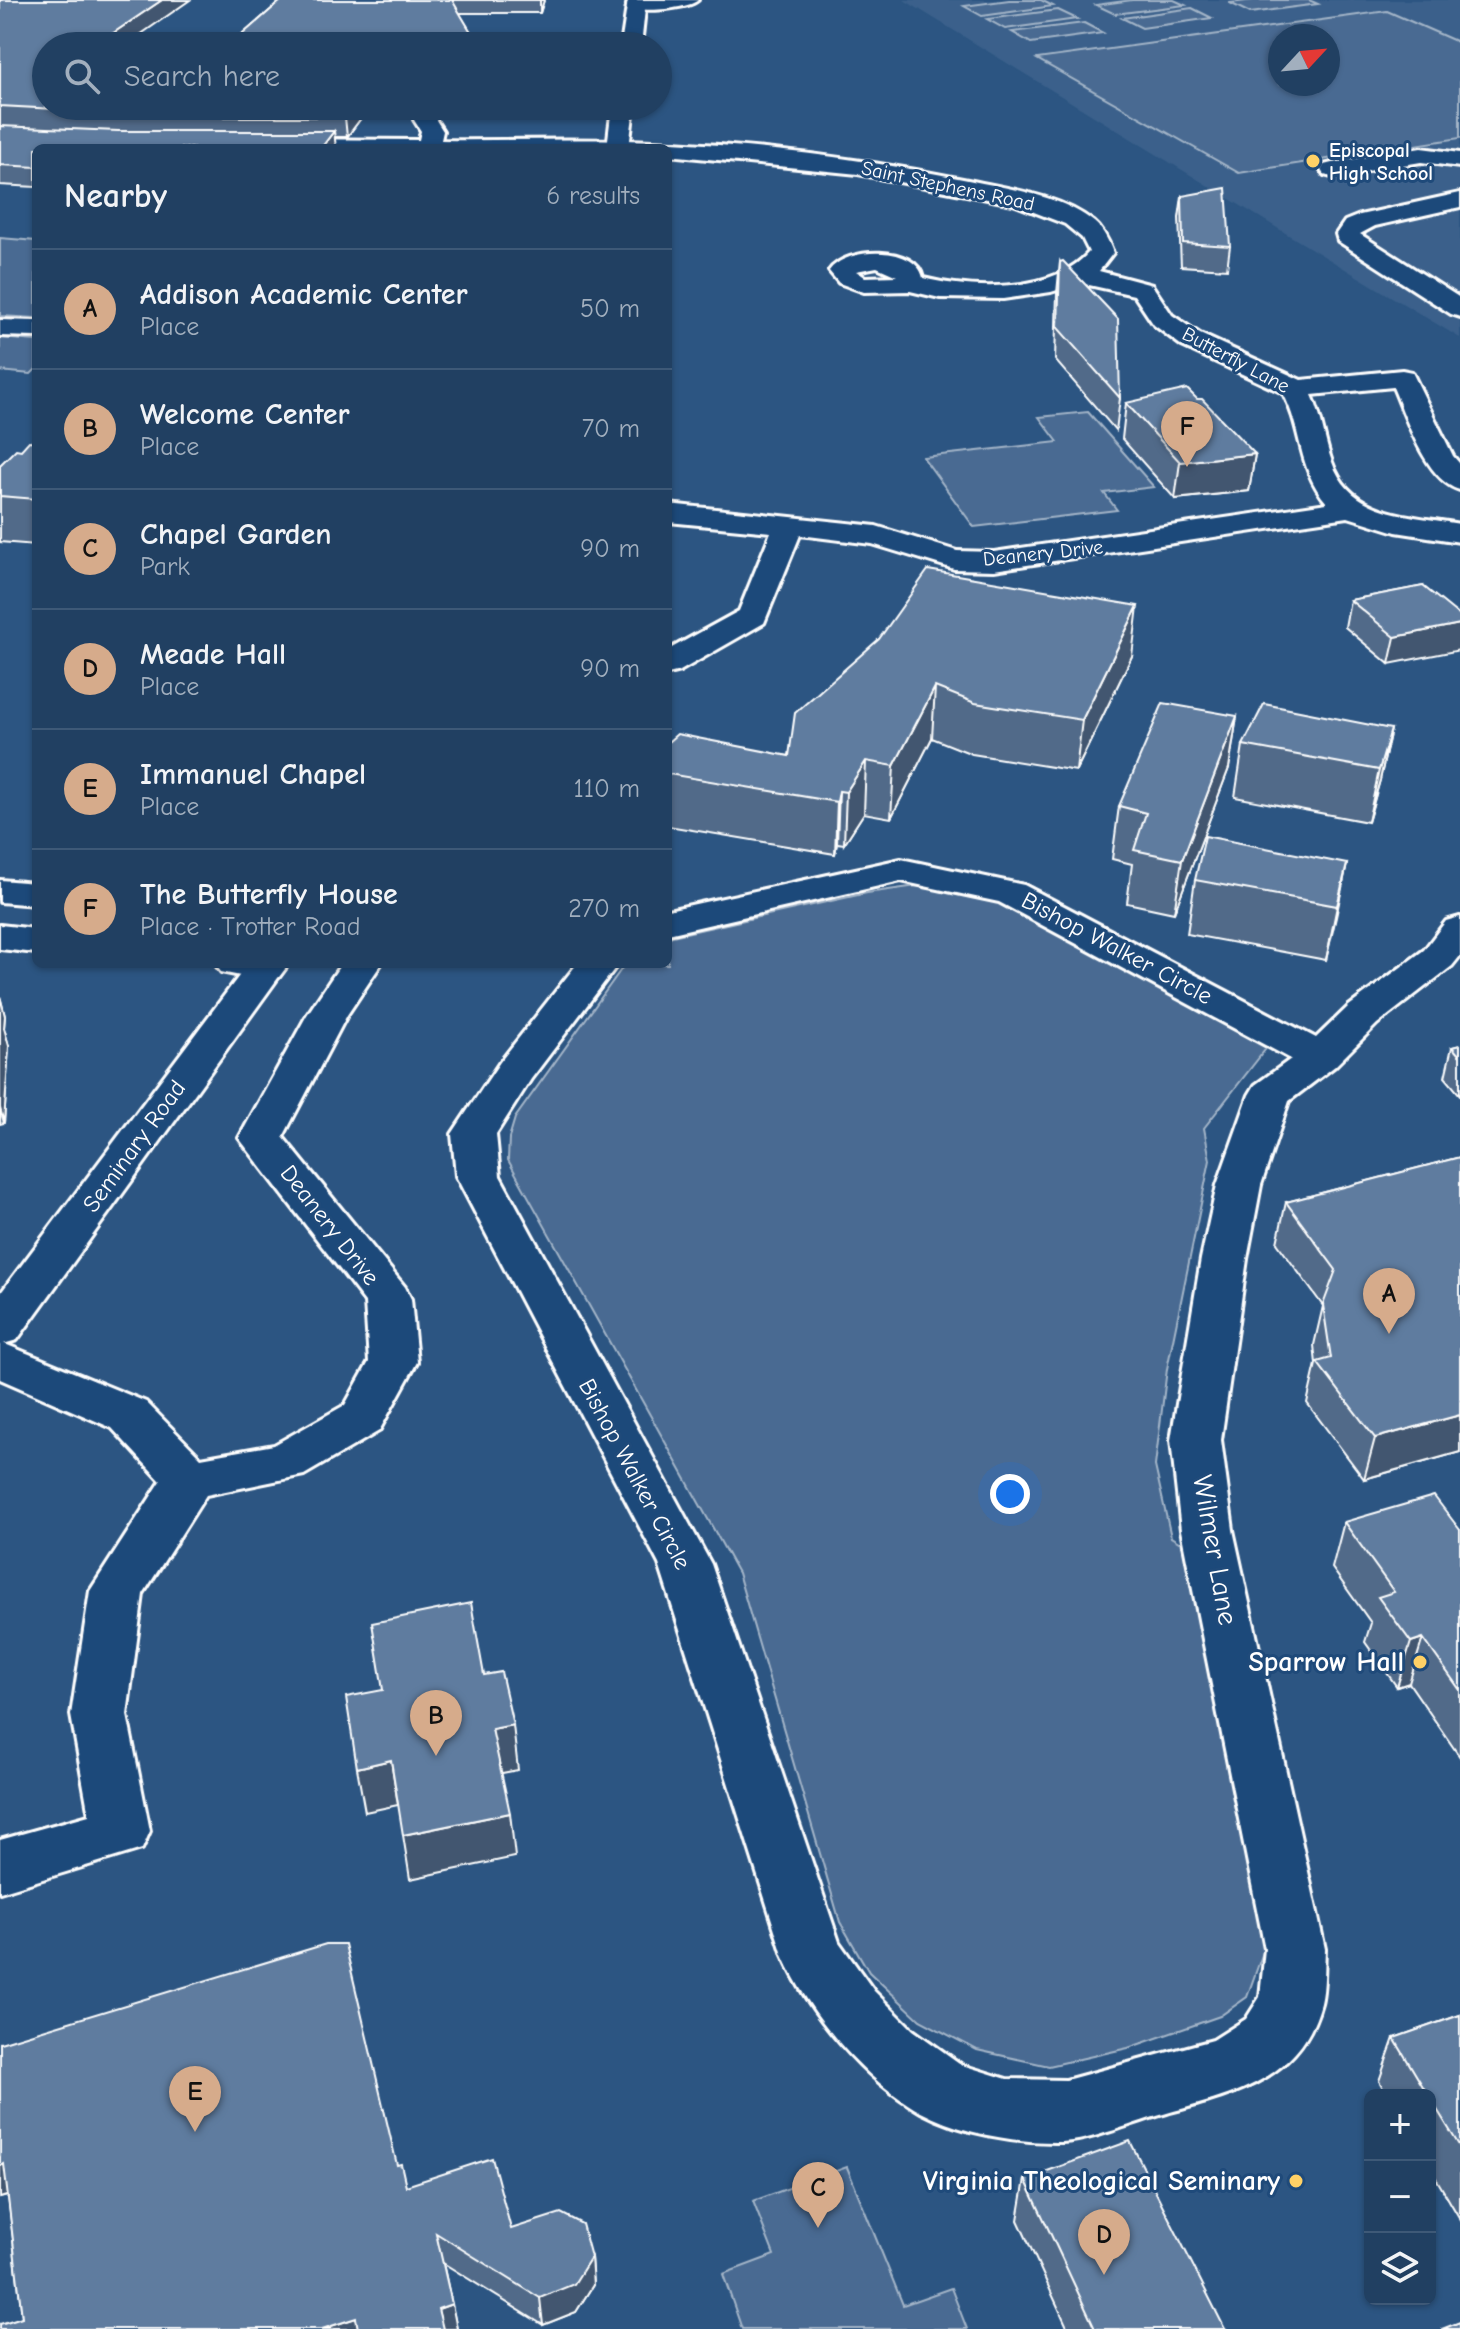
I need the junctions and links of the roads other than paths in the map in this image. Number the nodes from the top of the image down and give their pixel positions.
1 (689, 0) edge
2 (637, 3) edge
3 (633, 32) edge
4 (425, 120) edge
5 (621, 120) edge
6 (429, 144) edge
7 (618, 144) edge
8 (672, 148) edge
9 (1460, 160) edge
10 (1332, 170) dead end
11 (1460, 200) edge
12 (1078, 275) junction
13 (909, 282) dead end
14 (1460, 309) edge
15 (0, 328) edge
16 (32, 329) edge
17 (1295, 389) junction
18 (1460, 481) edge
19 (1345, 504) junction
20 (672, 513) edge
21 (789, 525) junction
22 (1460, 533) edge
23 (672, 662) edge
24 (0, 891) edge
25 (32, 894) edge
26 (672, 921) edge
27 (1460, 929) edge
28 (0, 937) edge
29 (32, 941) edge
30 (255, 968) edge
31 (358, 968) edge
32 (595, 968) edge
33 (1320, 1057) junction
34 (0, 1328) edge
35 (0, 1359) edge
36 (190, 1479) junction
37 (0, 1866) edge
38 (891, 2051) joint

1 - 2 street
2 - 3 street
4 - 6 street
5 - 7 street
8 - 12 street, Saint Stephens Road
9 - 10 street
11 - 14 street
12 - 13 street
12 - 17 street, Butterfly Lane
15 - 16 street
17 - 18 street
17 - 19 street, Butterfly Lane
19 - 21 street, Deanery Drive
19 - 22 street
20 - 21 street, Deanery Drive
21 - 23 street
24 - 25 street
26 - 33 street, Bishop Walker Circle
27 - 33 street, Wilmer Lane
28 - 29 street
30 - 34 street, Seminary Road
31 - 36 street, Deanery Drive
32 - 38 street, Bishop Walker Circle
33 - 38 street, Wilmer Lane
35 - 36 street
36 - 37 street

